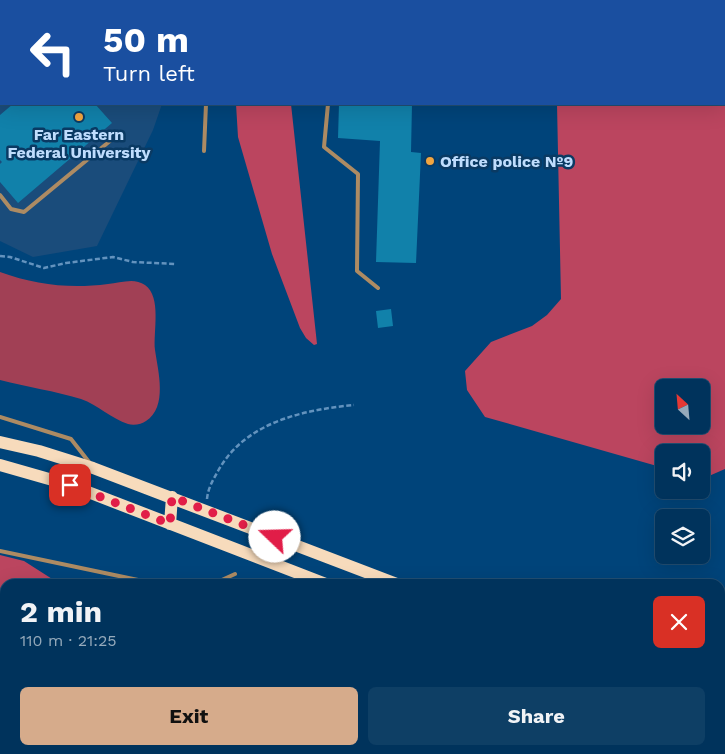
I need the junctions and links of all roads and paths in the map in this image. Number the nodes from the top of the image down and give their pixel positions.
1 (206, 105) edge
2 (328, 105) edge
3 (116, 136) dead end
4 (204, 151) dead end
5 (0, 195) edge
6 (0, 256) edge
7 (176, 264) dead end
8 (378, 288) dead end
9 (354, 405) dead end
10 (0, 417) edge
11 (0, 442) edge
12 (0, 465) edge
13 (93, 468) junction
14 (172, 497) junction
15 (205, 510) junction
16 (170, 524) junction
17 (0, 551) edge
18 (235, 574) dead end
19 (133, 579) edge
20 (224, 579) edge
21 (304, 579) edge
22 (384, 579) edge

1 - 4 lane
2 - 8 lane
3 - 5 lane
6 - 7 path
9 - 15 path
10 - 13 lane
11 - 13 main road
12 - 16 main road
13 - 14 main road
14 - 15 main road
14 - 16 main road
15 - 22 main road
16 - 21 main road
17 - 19 lane
18 - 20 lane

